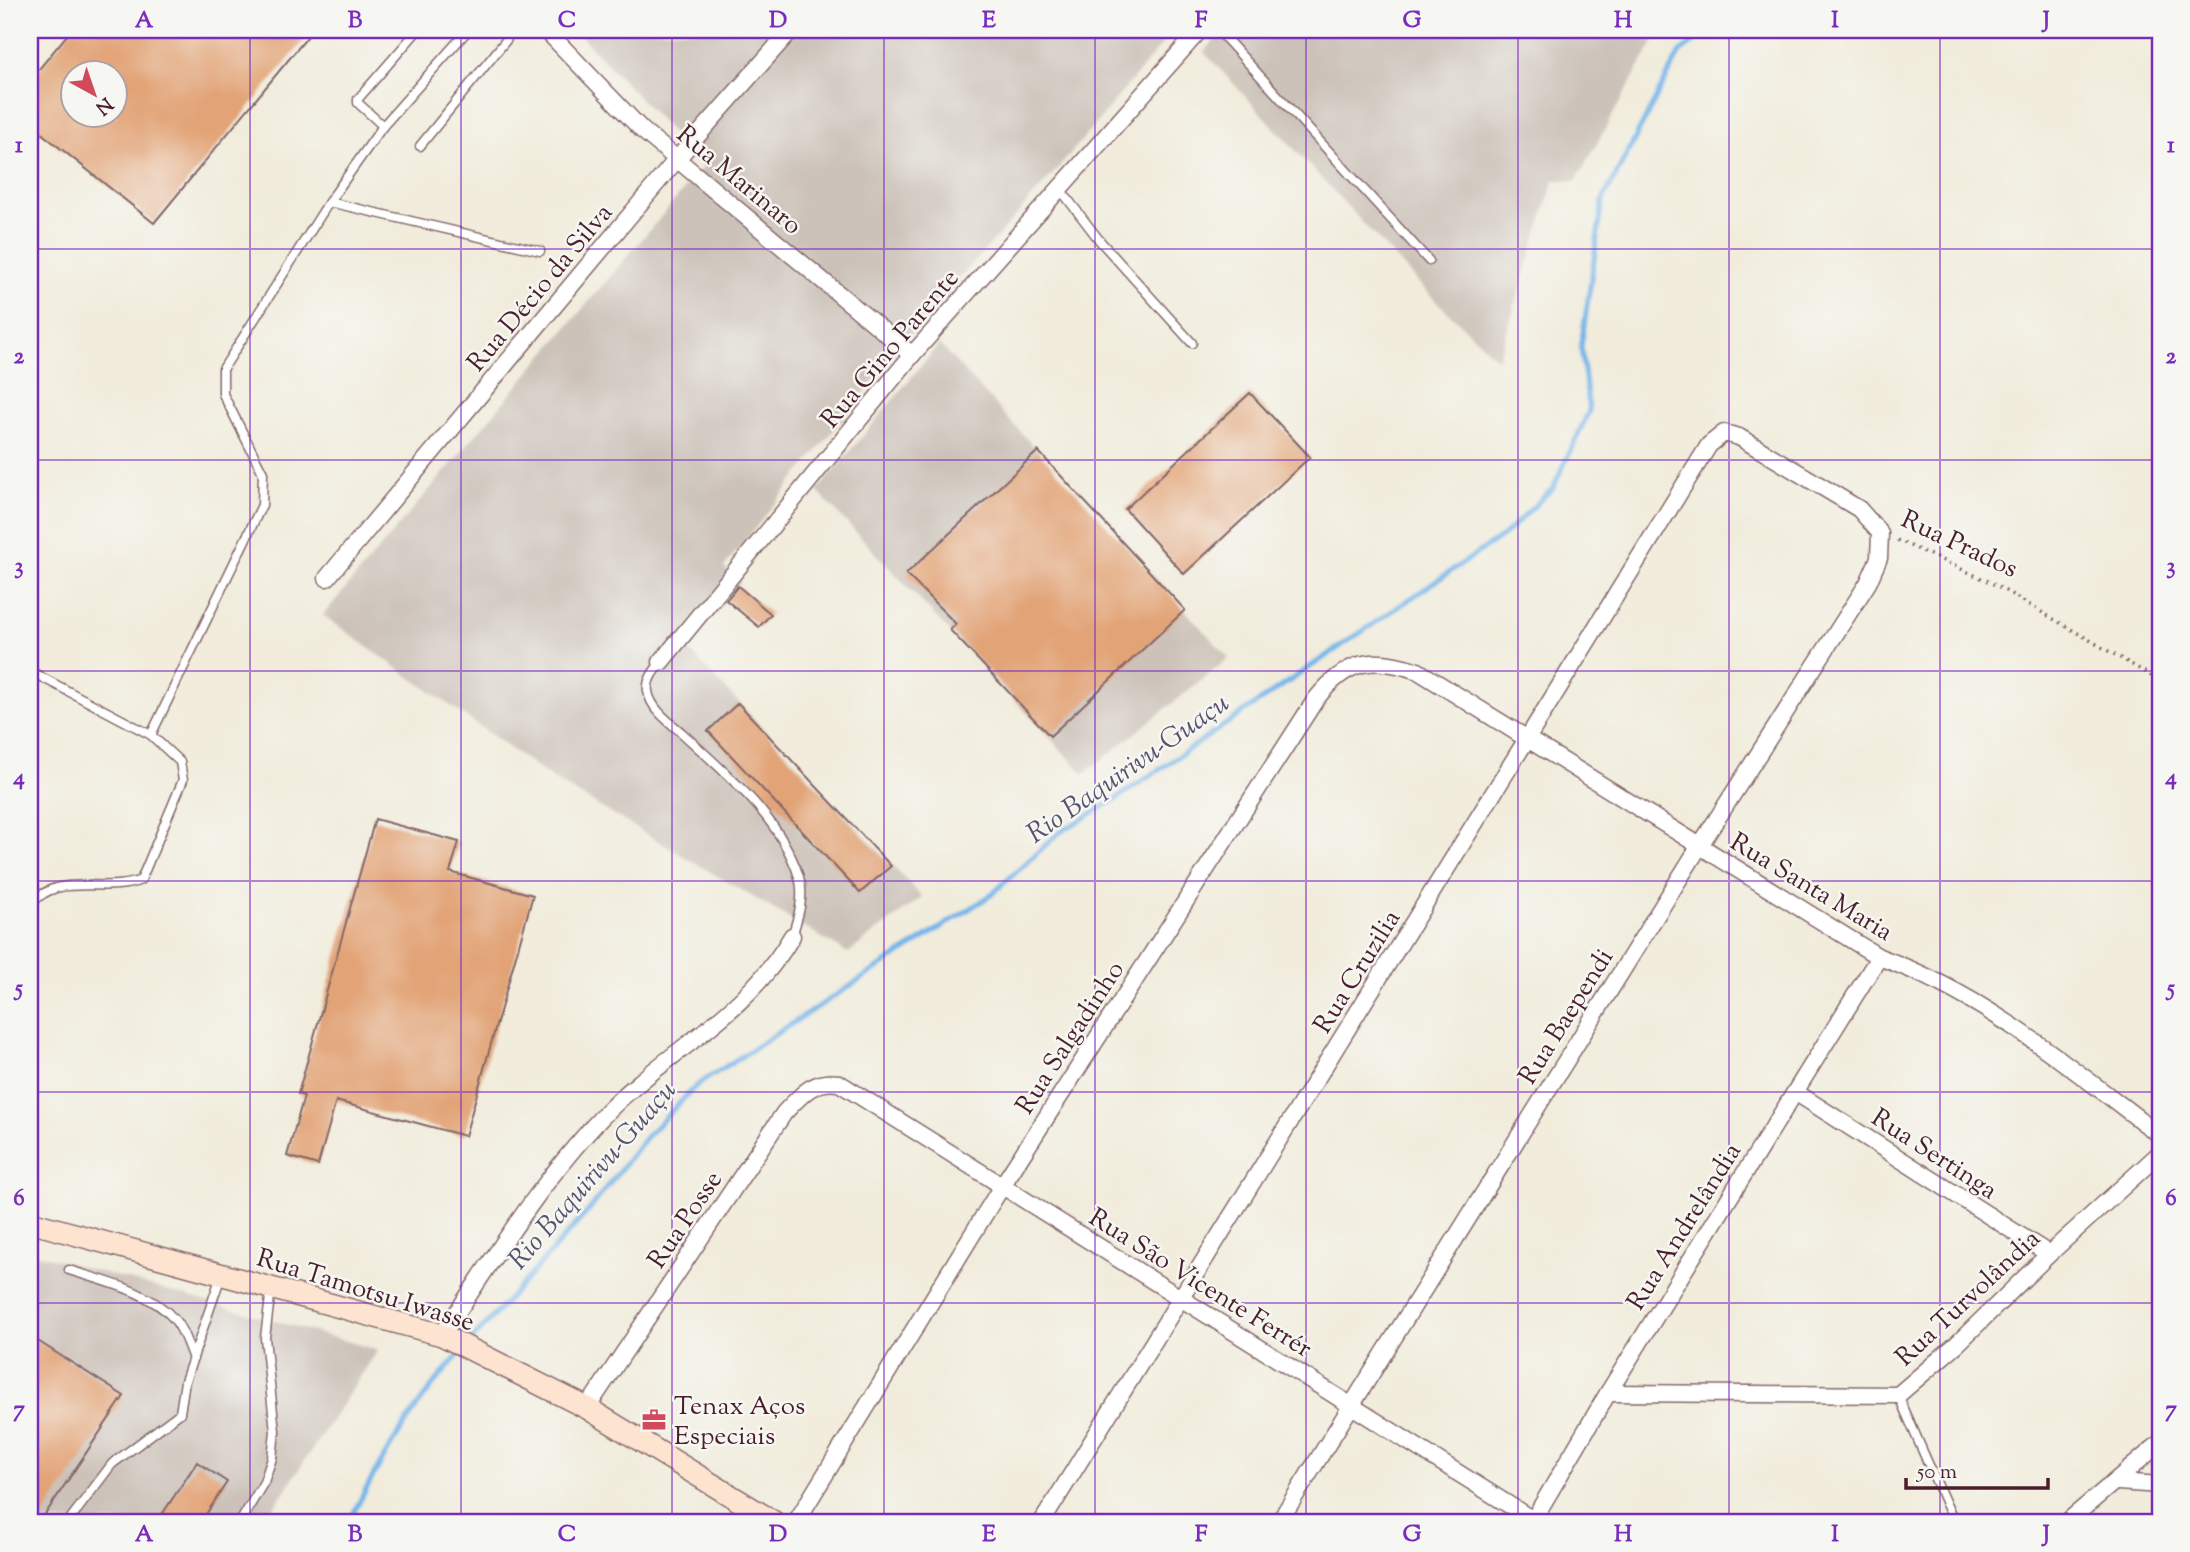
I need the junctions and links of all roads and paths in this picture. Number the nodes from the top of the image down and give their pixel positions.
1 (418, 30) edge
2 (468, 30) edge
3 (504, 30) edge
4 (546, 30) edge
5 (791, 30) edge
6 (1200, 30) edge
7 (1218, 30) edge
8 (383, 126) junction
9 (420, 146) dead end
10 (677, 159) junction
11 (1060, 189) junction
12 (329, 202) junction
13 (540, 251) dead end
14 (1429, 261) dead end
15 (1192, 342) dead end
16 (912, 355) junction
17 (1709, 444) joint
18 (1880, 533) junction
19 (327, 578) dead end
20 (661, 662) joint
21 (30, 671) edge
22 (2160, 681) edge
23 (1434, 683) joint
24 (151, 735) junction
25 (1528, 741) junction
26 (1699, 847) junction
27 (30, 906) edge
28 (792, 936) joint
29 (1879, 957) junction
30 (839, 1083) joint
31 (1795, 1092) junction
32 (2160, 1135) edge
33 (2160, 1153) edge
34 (1002, 1186) junction
35 (30, 1222) edge
36 (2049, 1254) junction
37 (69, 1270) dead end
38 (222, 1275) junction
39 (271, 1289) junction
40 (1180, 1299) junction
41 (445, 1336) junction
42 (193, 1359) junction
43 (1608, 1393) junction
44 (1898, 1395) junction
45 (1352, 1405) junction
46 (587, 1408) junction
47 (2160, 1443) edge
48 (2118, 1482) junction
49 (2160, 1485) edge
50 (68, 1522) edge
51 (240, 1522) edge
52 (774, 1522) edge
53 (796, 1522) edge
54 (1042, 1522) edge
55 (1279, 1522) edge
56 (1534, 1522) edge
57 (1954, 1522) edge
58 (2067, 1522) edge

1 - 8 lane
2 - 8 lane
3 - 9 lane
4 - 10 street, Rua Marinaro
5 - 10 street, Rua Décio da Silva
6 - 11 street, Rua Gino Parente
7 - 14 lane
8 - 12 lane
10 - 16 street, Rua Marinaro
10 - 19 street, Rua Décio da Silva
11 - 15 lane
11 - 16 street, Rua Gino Parente
12 - 13 lane
12 - 24 lane
16 - 20 street, Rua Gino Parente
17 - 18 street, Rua Prados
17 - 25 street, Rua Cruzilia
18 - 22 path, Rua Prados
18 - 26 street, Rua Baependi
20 - 28 lane, Rua Gino Parente
21 - 24 lane
23 - 25 street, Rua Santa Maria
23 - 34 street, Rua Salgadinho
24 - 27 lane
25 - 26 street, Rua Santa Maria
25 - 40 street, Rua Cruzilia
26 - 29 street, Rua Santa Maria
26 - 45 street, Rua Baependi
28 - 41 street
29 - 31 street, Rua Andrelândia
29 - 32 street, Rua Santa Maria
30 - 34 street, Rua São Vicente Ferrér
30 - 46 street, Rua Posse
31 - 36 street, Rua Sertinga
31 - 43 street, Rua Andrelândia
33 - 36 street, Rua Turvolândia
34 - 40 street, Rua São Vicente Ferrér
34 - 53 street, Rua Salgadinho
35 - 38 street, Rua Tamotsu Iwasse
36 - 44 street, Rua Turvolândia
37 - 42 lane
38 - 39 street, Rua Tamotsu Iwasse
38 - 42 lane
39 - 41 street, Rua Tamotsu Iwasse
39 - 51 lane
40 - 45 street, Rua São Vicente Ferrér
40 - 54 street, Rua Cruzilia
41 - 46 street, Rua Tamotsu Iwasse
42 - 50 lane
43 - 44 street, Rua Turvolândia
43 - 56 street, Rua Andrelândia
44 - 57 lane
45 - 55 street, Rua Baependi
45 - 56 street, Rua São Vicente Ferrér
46 - 52 street, Rua Tamotsu Iwasse
47 - 48 street
48 - 49 street
48 - 58 street

